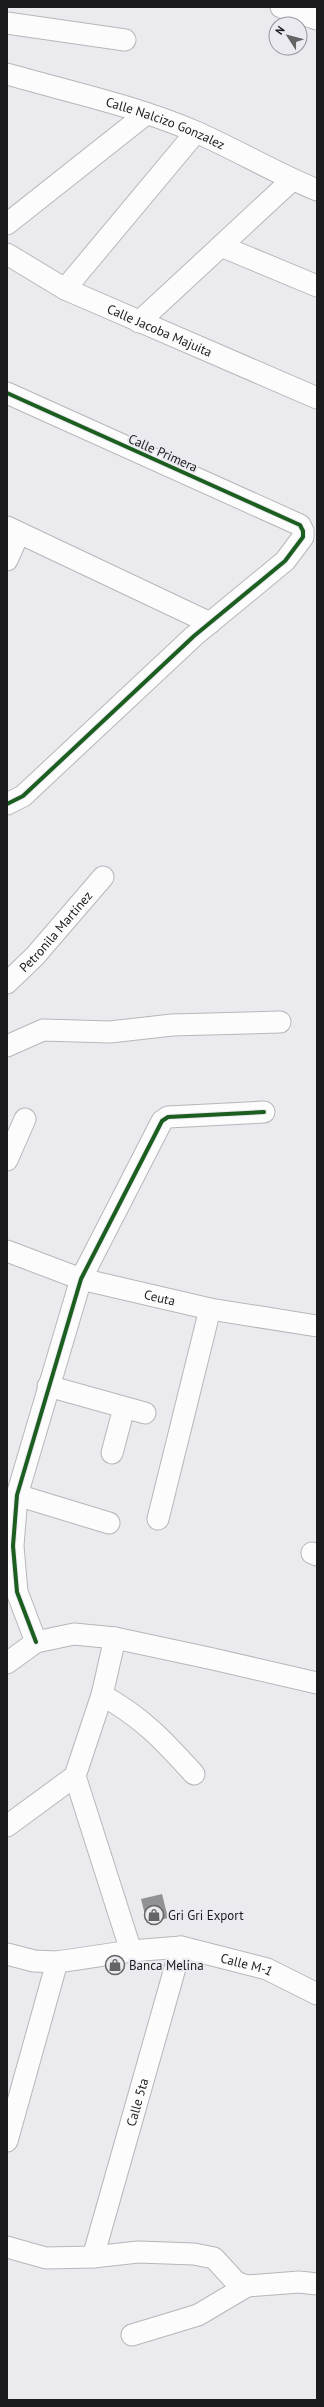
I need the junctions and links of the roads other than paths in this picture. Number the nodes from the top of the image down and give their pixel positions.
1 (281, 7) edge
2 (317, 19) edge
3 (7, 23) edge
4 (125, 40) dead end
5 (7, 74) edge
6 (146, 114) junction
7 (196, 132) junction
8 (292, 180) junction
9 (317, 190) edge
10 (7, 224) edge
11 (221, 246) junction
12 (7, 254) edge
13 (317, 286) edge
14 (65, 289) junction
15 (139, 322) junction
16 (7, 393) edge
17 (317, 398) edge
18 (13, 530) edge
19 (308, 534) edge
20 (7, 560) edge
21 (210, 623) junction
22 (7, 804) edge
23 (103, 877) dead end
24 (7, 983) edge
25 (280, 1022) dead end
26 (7, 1046) edge
27 (264, 1112) dead end
28 (25, 1119) dead end
29 (7, 1160) edge
30 (7, 1251) edge
31 (81, 1279) junction
32 (210, 1310) junction
33 (317, 1326) edge
34 (48, 1386) junction
35 (124, 1408) junction
36 (145, 1413) dead end
37 (112, 1453) dead end
38 (15, 1466) edge
39 (17, 1495) junction
40 (158, 1519) dead end
41 (109, 1523) dead end
42 (115, 1638) junction
43 (36, 1642) junction
44 (7, 1663) edge
45 (317, 1683) edge
46 (102, 1695) junction
47 (194, 1774) dead end
48 (75, 1776) junction
49 (7, 1826) edge
50 (181, 1947) junction
51 (131, 1951) junction
52 (7, 1954) edge
53 (57, 1962) junction
54 (317, 1994) edge
55 (14, 2087) edge
56 (7, 2141) edge
57 (7, 2247) edge
58 (93, 2257) junction
59 (317, 2284) edge
60 (247, 2286) junction
61 (132, 2335) dead end

1 - 2 street
3 - 4 street
5 - 6 street, Calle Nalcizo Gonzalez
6 - 7 street, Calle Nalcizo Gonzalez
6 - 10 street
7 - 8 street, Calle Nalcizo Gonzalez
7 - 14 street
8 - 9 street, Calle Nalcizo Gonzalez
8 - 11 street
11 - 13 street
11 - 15 street
12 - 14 street, Calle Jacoba Majuita
14 - 15 street, Calle Jacoba Majuita
15 - 17 street, Calle Jacoba Majuita
16 - 19 street, Calle Primera
18 - 20 street
18 - 21 street
19 - 21 street
21 - 22 street
23 - 24 street, Petronila Martínez
25 - 26 street
27 - 31 street
28 - 29 street
30 - 31 street, Ceuta
31 - 32 street, Ceuta
31 - 34 street
32 - 33 street, Ceuta
32 - 40 street
34 - 35 street
34 - 38 street
35 - 36 street
35 - 37 street
38 - 39 street
39 - 41 street
39 - 43 street
42 - 43 street
42 - 45 street
42 - 46 street
43 - 44 street
46 - 47 street
46 - 48 street
48 - 49 street
48 - 51 street
50 - 51 street, Calle M-1
50 - 54 street, Calle M-1
50 - 58 street, Calle 5ta
51 - 53 street, Calle M-1
52 - 53 street, Calle M-1
53 - 55 street
55 - 56 street
57 - 58 street
58 - 60 street
59 - 60 street
60 - 61 street

